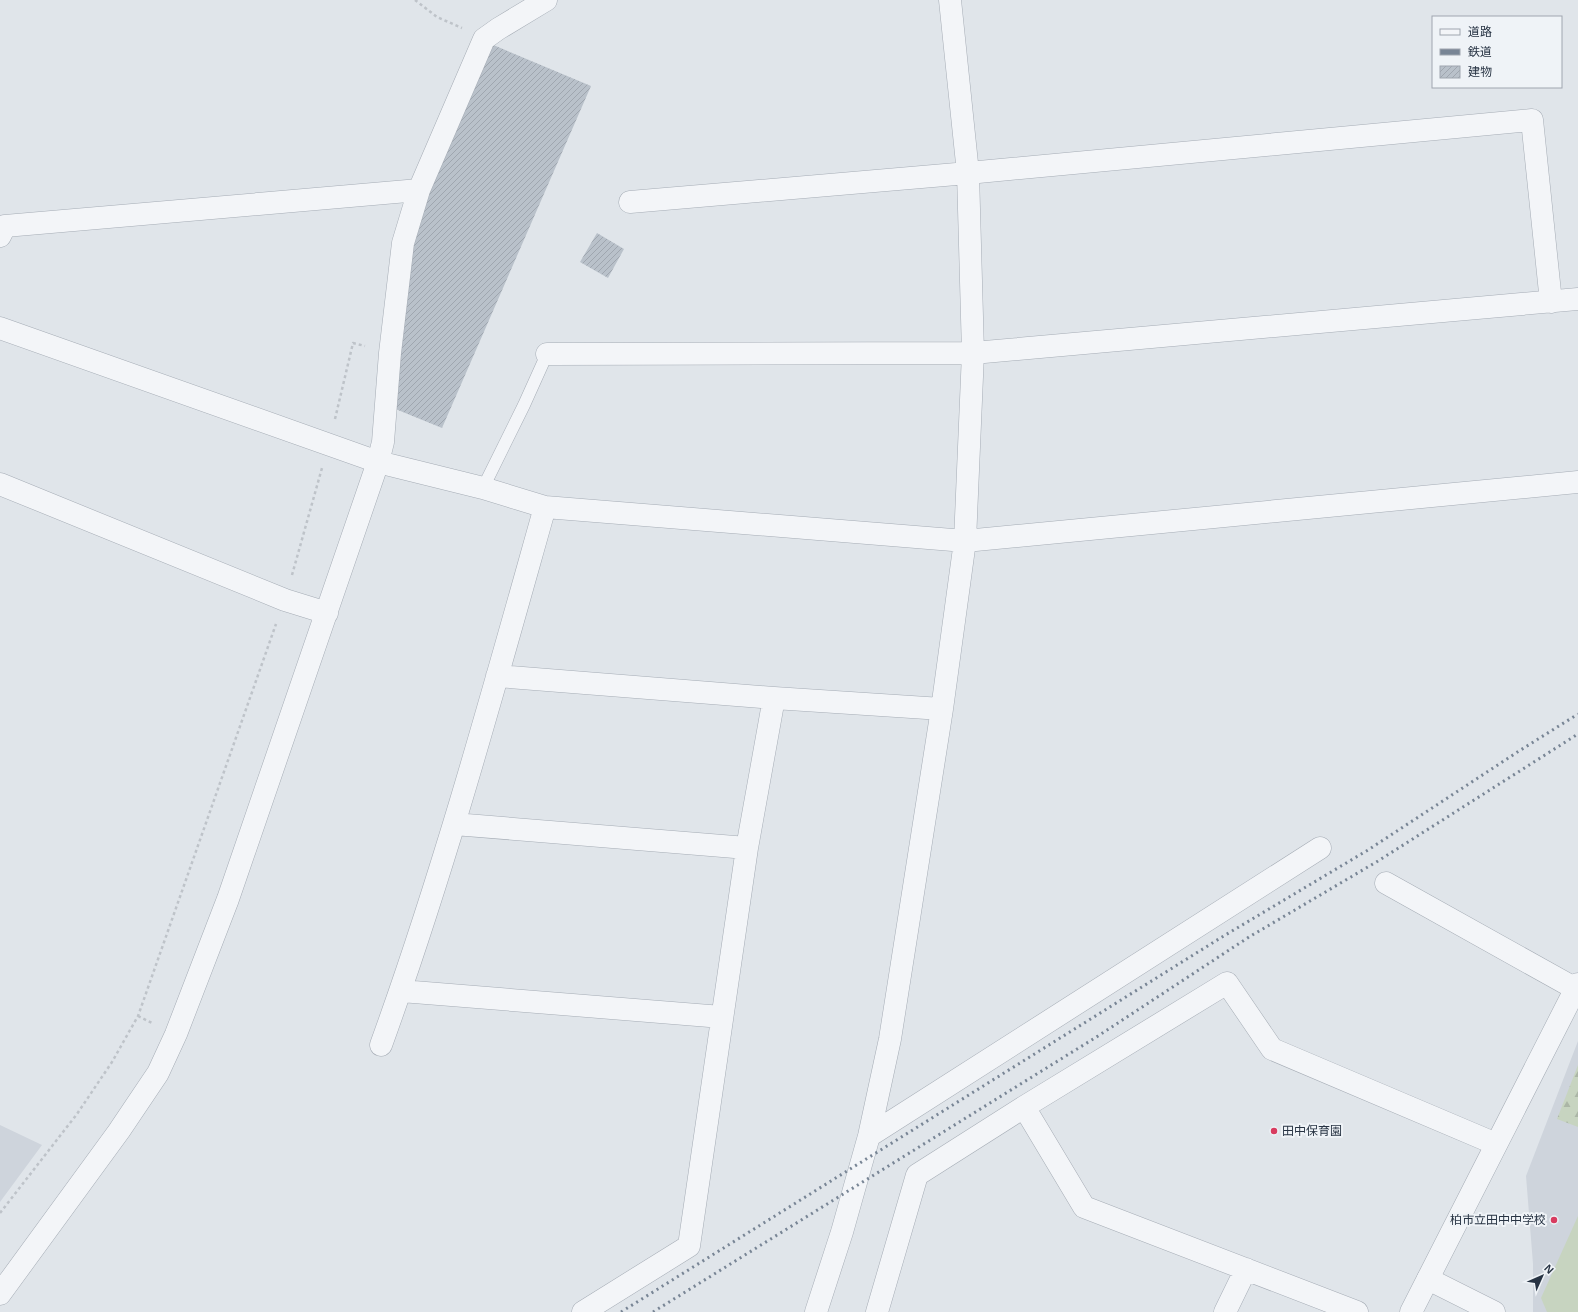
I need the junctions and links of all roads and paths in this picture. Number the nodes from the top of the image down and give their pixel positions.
1 (415, 0) edge
2 (546, 0) edge
3 (950, 0) edge
4 (484, 39) junction
5 (968, 173) junction
6 (419, 190) junction
7 (630, 202) dead end
8 (0, 236) edge
9 (1578, 299) edge
10 (1551, 302) junction
11 (0, 328) edge
12 (390, 353) junction
13 (973, 353) junction
14 (547, 354) joint
15 (328, 444) junction
16 (378, 462) junction
17 (1578, 482) edge
18 (0, 484) edge
19 (483, 488) junction
20 (544, 507) junction
21 (965, 540) junction
22 (285, 600) junction
23 (327, 613) junction
24 (498, 676) junction
25 (774, 698) junction
26 (942, 709) junction
27 (454, 824) junction
28 (747, 848) junction
29 (1320, 848) dead end
30 (1386, 883) dead end
31 (1577, 987) edge
32 (400, 991) junction
33 (722, 1018) junction
34 (381, 1045) dead end
35 (1024, 1107) junction
36 (869, 1136) junction
37 (1496, 1144) junction
38 (0, 1213) edge
39 (1246, 1269) junction
40 (1428, 1279) junction
41 (0, 1294) edge
42 (583, 1312) edge
43 (816, 1312) edge
44 (877, 1312) edge
45 (1225, 1312) edge
46 (1357, 1312) edge
47 (1411, 1312) edge
48 (1494, 1312) edge

1 - 4 path
2 - 4 street
3 - 5 street
4 - 6 street
5 - 7 street
5 - 10 street
5 - 13 street
6 - 8 street
6 - 12 street
9 - 10 street
10 - 13 street
11 - 15 street
12 - 15 path
12 - 16 street
13 - 14 street
13 - 21 street
14 - 19 lane
15 - 16 street
15 - 22 path
16 - 19 street
16 - 23 street
17 - 21 street
18 - 22 street
19 - 20 street
20 - 21 street
20 - 24 street
21 - 26 street
22 - 23 street
22 - 38 path
23 - 41 street
24 - 25 street
24 - 27 street
25 - 26 street
25 - 28 street
26 - 36 street
27 - 28 street
27 - 32 street
28 - 33 street
29 - 36 street
30 - 31 street
31 - 37 street
32 - 33 street
32 - 34 street
33 - 42 street
35 - 37 street
35 - 39 street
35 - 44 street
36 - 43 street
37 - 40 street
39 - 45 street
39 - 46 street
40 - 47 street
40 - 48 street

